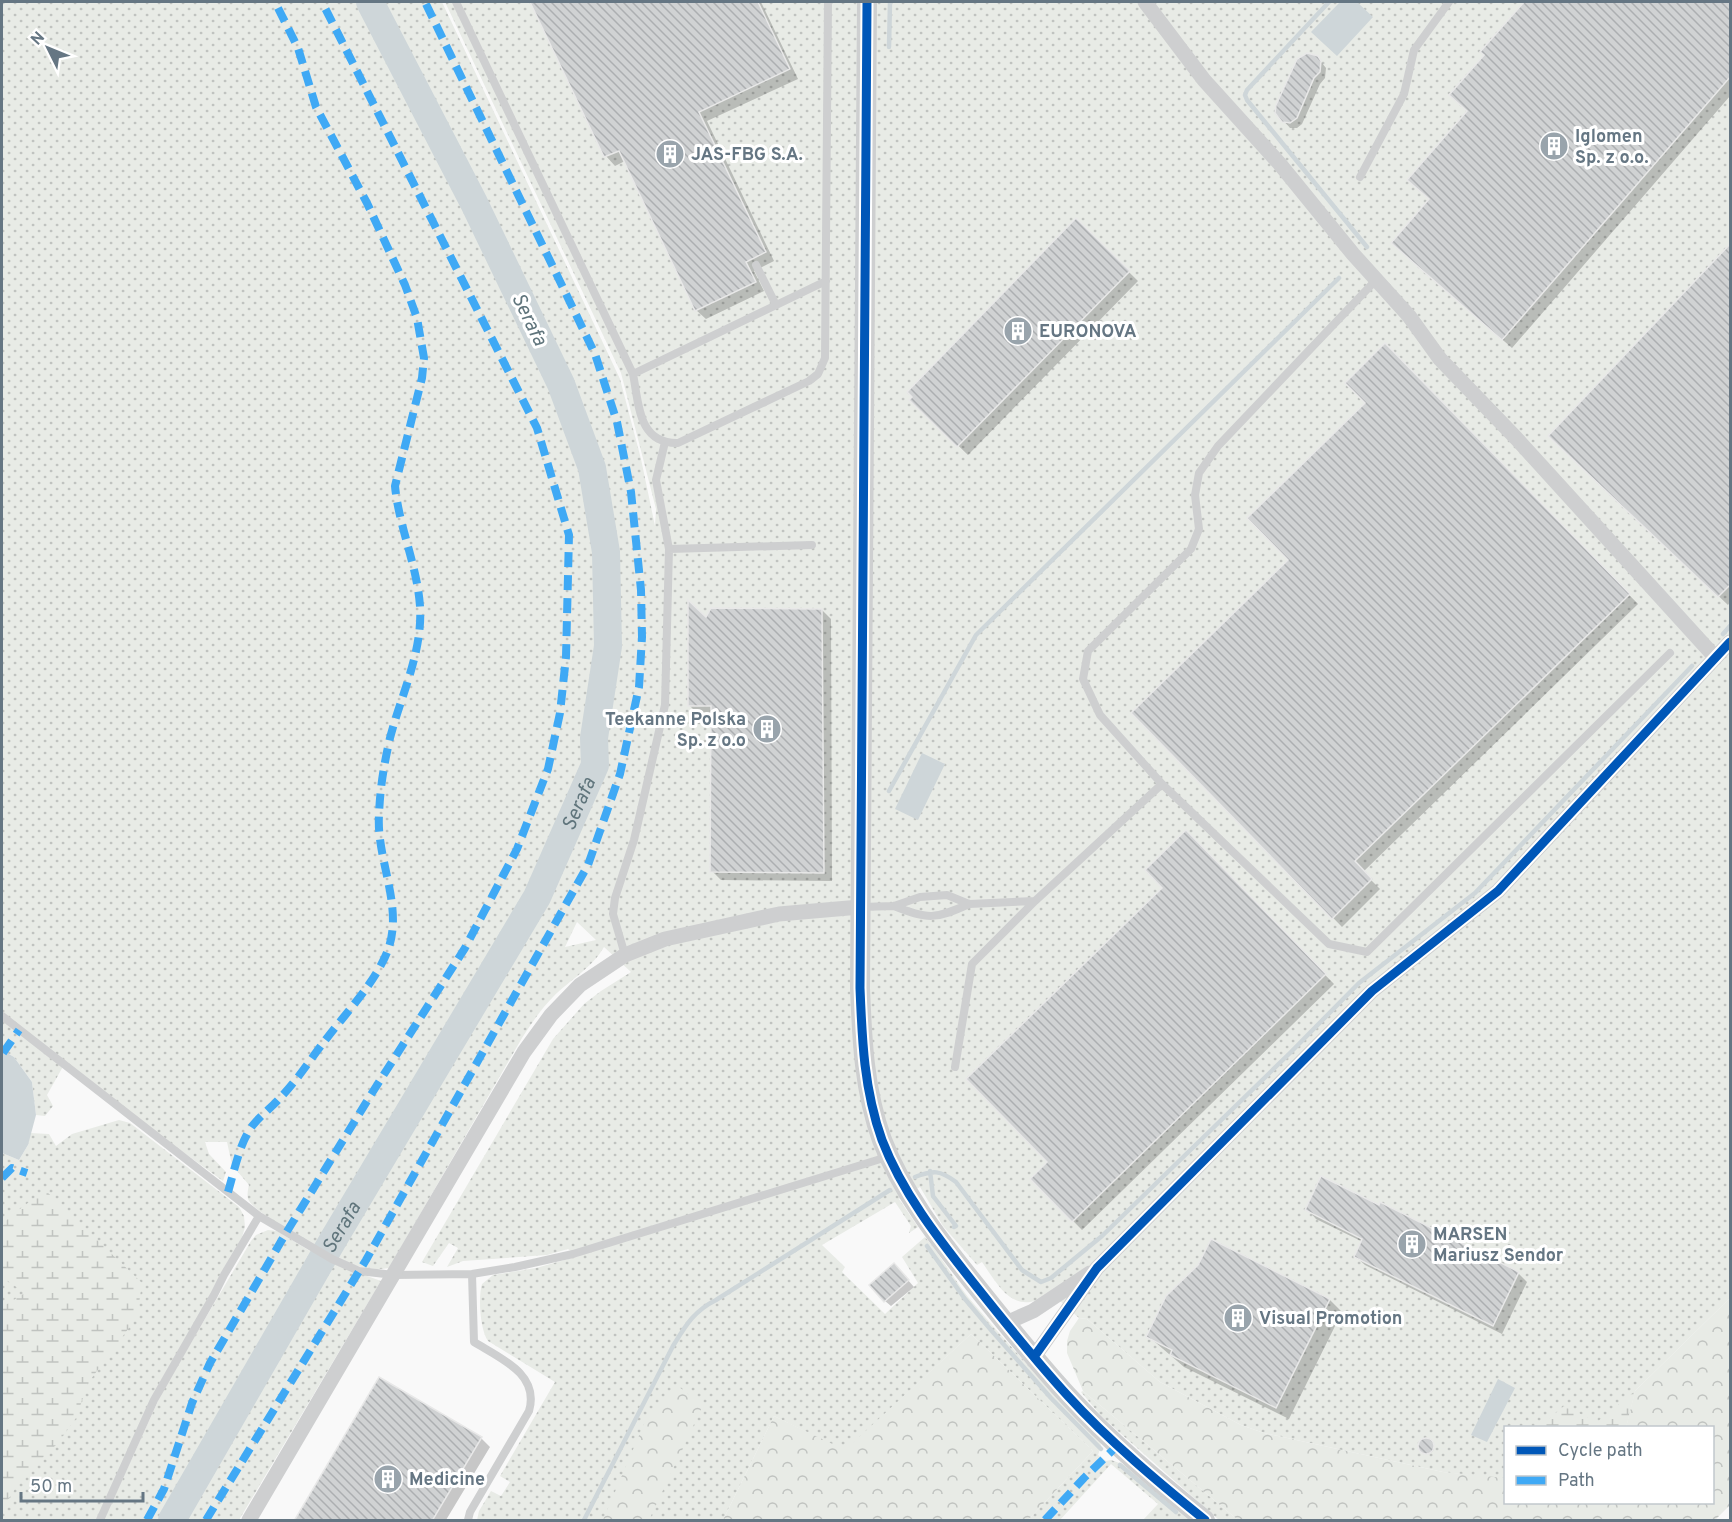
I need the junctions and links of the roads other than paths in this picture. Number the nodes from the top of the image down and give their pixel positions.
1 (456, 2) edge
2 (828, 2) edge
3 (867, 2) edge
4 (1145, 2) edge
5 (1449, 2) edge
6 (1360, 177) dead end
7 (756, 265) dead end
8 (1376, 280) junction
9 (826, 281) junction
10 (776, 305) junction
11 (633, 374) junction
12 (665, 442) junction
13 (812, 545) dead end
14 (669, 549) junction
15 (1731, 642) edge
16 (1670, 653) dead end
17 (1716, 657) junction
18 (1162, 784) junction
19 (1035, 901) junction
20 (969, 904) junction
21 (894, 906) junction
22 (860, 907) junction
23 (625, 954) junction
24 (2, 1016) edge
25 (955, 1067) dead end
26 (889, 1156) junction
27 (259, 1216) junction
28 (1097, 1268) junction
29 (472, 1274) junction
30 (394, 1275) junction
31 (1006, 1323) junction
32 (1034, 1357) junction
33 (100, 1521) edge
34 (249, 1521) edge
35 (468, 1521) edge
36 (1205, 1521) edge

1 - 11 lane
2 - 9 lane
3 - 22 street
4 - 8 street
5 - 6 lane
7 - 10 lane
8 - 17 street
8 - 18 lane
9 - 10 lane
9 - 12 lane
10 - 11 lane
11 - 12 lane
12 - 14 lane
13 - 14 lane
14 - 23 lane
15 - 17 street
16 - 18 lane
17 - 28 street
18 - 19 lane
19 - 20 lane
19 - 25 lane
20 - 21 lane
20 - 21 lane
21 - 22 lane
22 - 23 street
22 - 26 street
23 - 30 street
24 - 27 lane
26 - 29 lane
26 - 31 street
27 - 30 lane
27 - 33 lane
28 - 31 street
28 - 32 street
29 - 30 lane
29 - 35 lane
30 - 34 street
31 - 32 street
32 - 36 street

